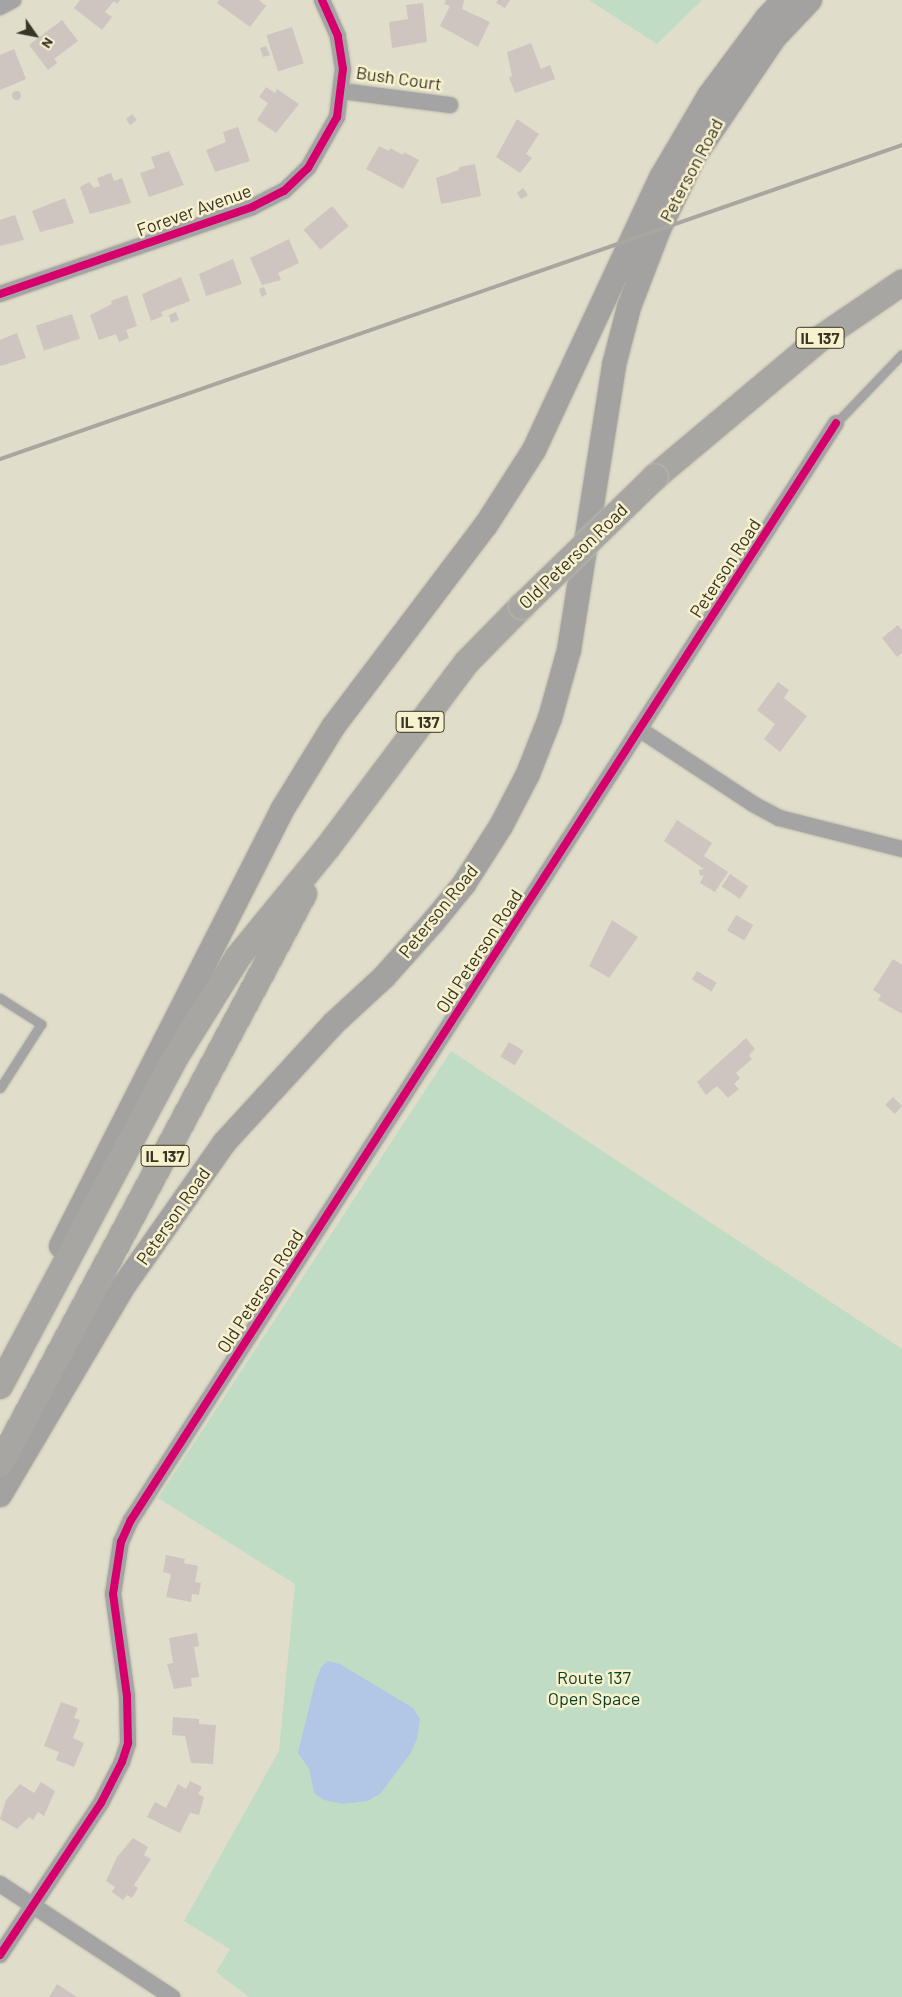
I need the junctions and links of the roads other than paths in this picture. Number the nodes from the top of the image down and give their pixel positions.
1 (13, 0) edge
2 (322, 0) edge
3 (784, 0) edge
4 (810, 0) edge
5 (0, 7) edge
6 (342, 91) junction
7 (450, 105) dead end
8 (902, 283) edge
9 (0, 294) edge
10 (902, 354) edge
11 (836, 424) joint
12 (640, 729) junction
13 (328, 847) junction
14 (902, 849) edge
15 (0, 998) edge
16 (0, 1088) edge
17 (0, 1373) edge
18 (0, 1386) edge
19 (0, 1464) edge
20 (0, 1495) edge
21 (0, 1884) edge
22 (33, 1905) junction
23 (0, 1955) edge
24 (172, 1997) edge

1 - 5 street
2 - 6 street, Forever Avenue
3 - 17 main road, Peterson Road
4 - 20 main road, Peterson Road
6 - 7 street, Bush Court
6 - 9 street, Forever Avenue
8 - 13 main road, Old Peterson Road / IL 137, bridge
10 - 11 lane
11 - 12 street, Peterson Road
12 - 14 street
12 - 22 street, Old Peterson Road
13 - 18 main road, IL 137
13 - 19 main road, Peterson Road / IL 137
15 - 16 lane
21 - 22 street
22 - 23 street, Old Peterson Road
22 - 24 street

